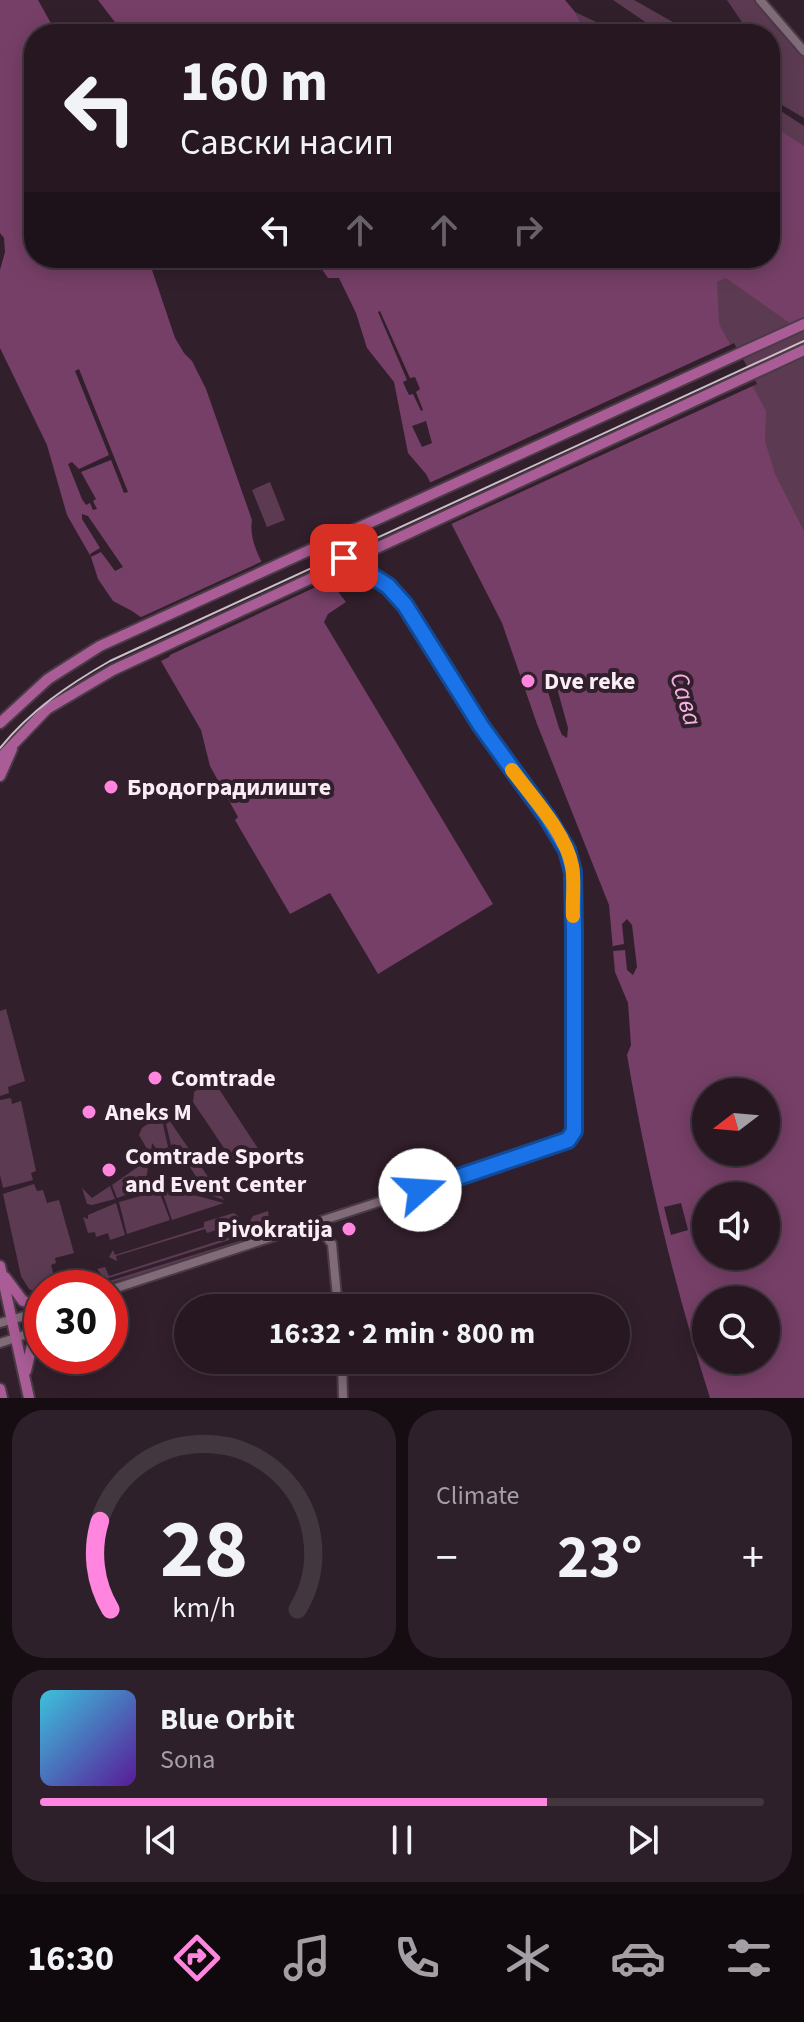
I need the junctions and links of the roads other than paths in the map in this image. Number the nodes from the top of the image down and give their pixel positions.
1 (760, 0) edge
2 (804, 51) edge
3 (804, 324) edge
4 (804, 350) edge
5 (344, 558) dead end
6 (1, 720) edge
7 (15, 741) junction
8 (0, 758) edge
9 (0, 776) edge
10 (300, 1230) junction
11 (0, 1268) edge
12 (128, 1284) edge
13 (337, 1294) edge
14 (24, 1301) edge
15 (6, 1321) edge
16 (24, 1335) edge
17 (15, 1338) junction
18 (0, 1343) edge
19 (26, 1374) edge
20 (342, 1374) edge
21 (25, 1381) junction
22 (29, 1398) edge
23 (343, 1398) edge

1 - 2 street
3 - 6 main road
4 - 7 main road, bridge
5 - 10 street
7 - 8 main road
7 - 9 main road
10 - 12 street
10 - 13 street
11 - 14 main road
11 - 15 main road
15 - 17 main road
16 - 17 street
17 - 18 street
17 - 21 main road
19 - 21 main road
20 - 23 street
21 - 22 main road

